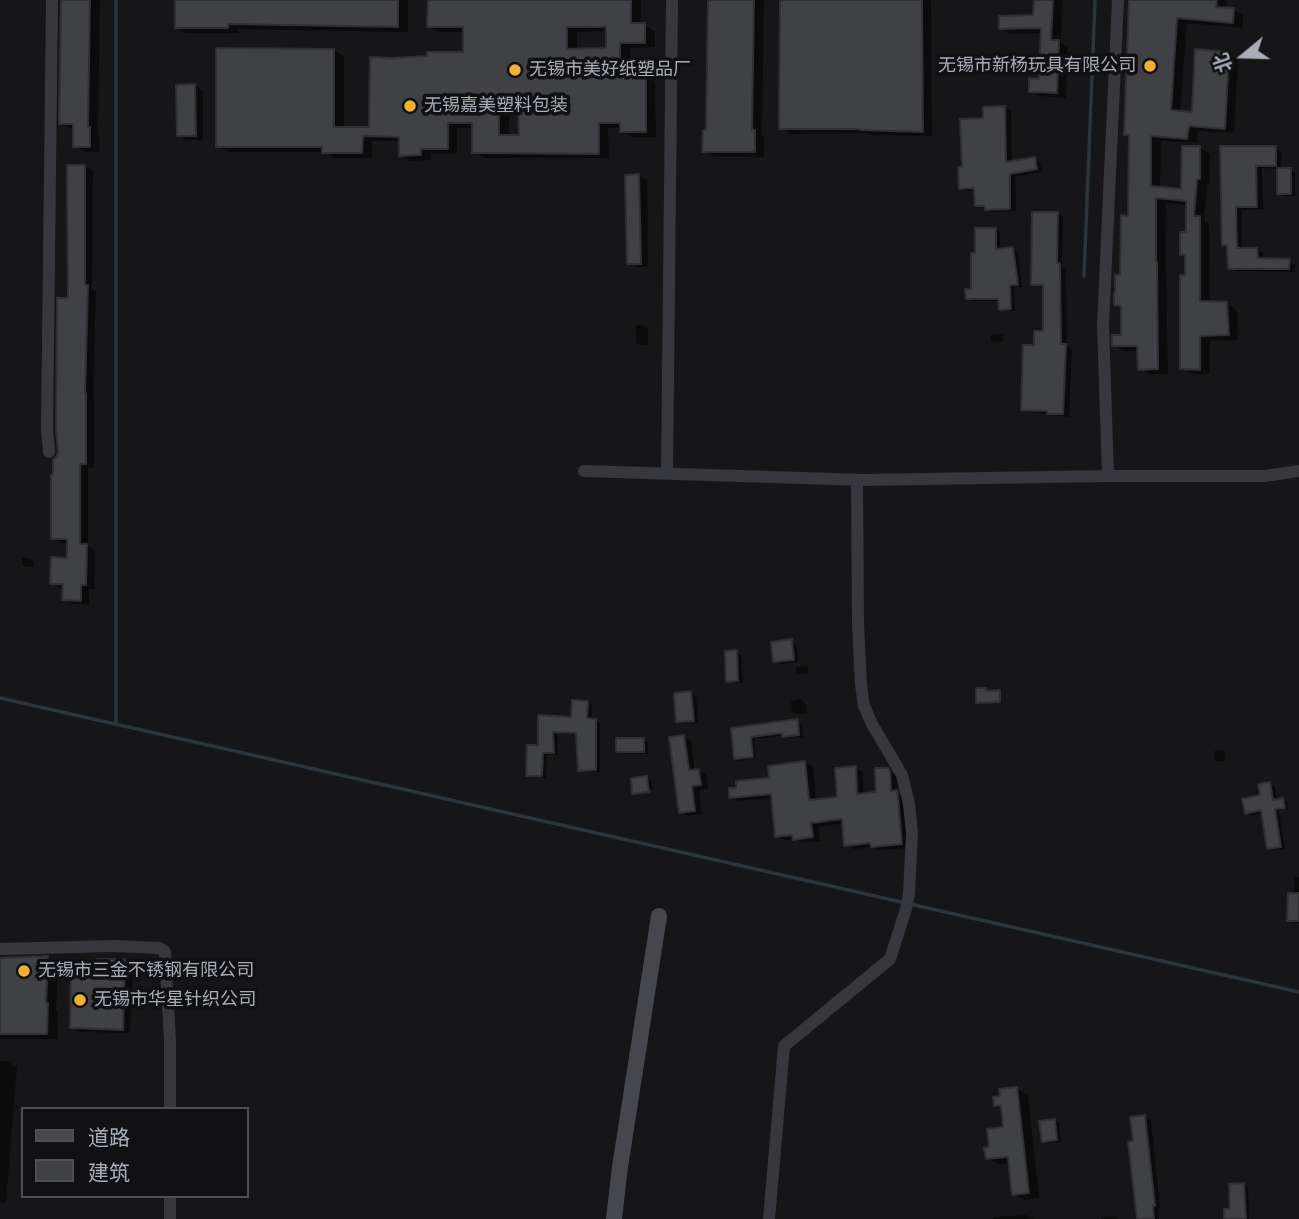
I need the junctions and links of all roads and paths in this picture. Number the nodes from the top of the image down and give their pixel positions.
1 (52, 0) edge
2 (672, 0) edge
3 (1118, 0) edge
4 (49, 452) dead end
5 (584, 471) dead end
6 (1299, 471) edge
7 (667, 473) junction
8 (1108, 476) junction
9 (857, 480) junction
10 (659, 916) dead end
11 (0, 949) edge
12 (170, 1107) edge
13 (170, 1198) edge
14 (170, 1219) edge
15 (614, 1219) edge
16 (769, 1219) edge

1 - 4 street
2 - 7 street
3 - 8 street
5 - 7 street
6 - 8 street
7 - 9 street
8 - 9 street
9 - 16 street
10 - 15 street
11 - 12 street
13 - 14 street

